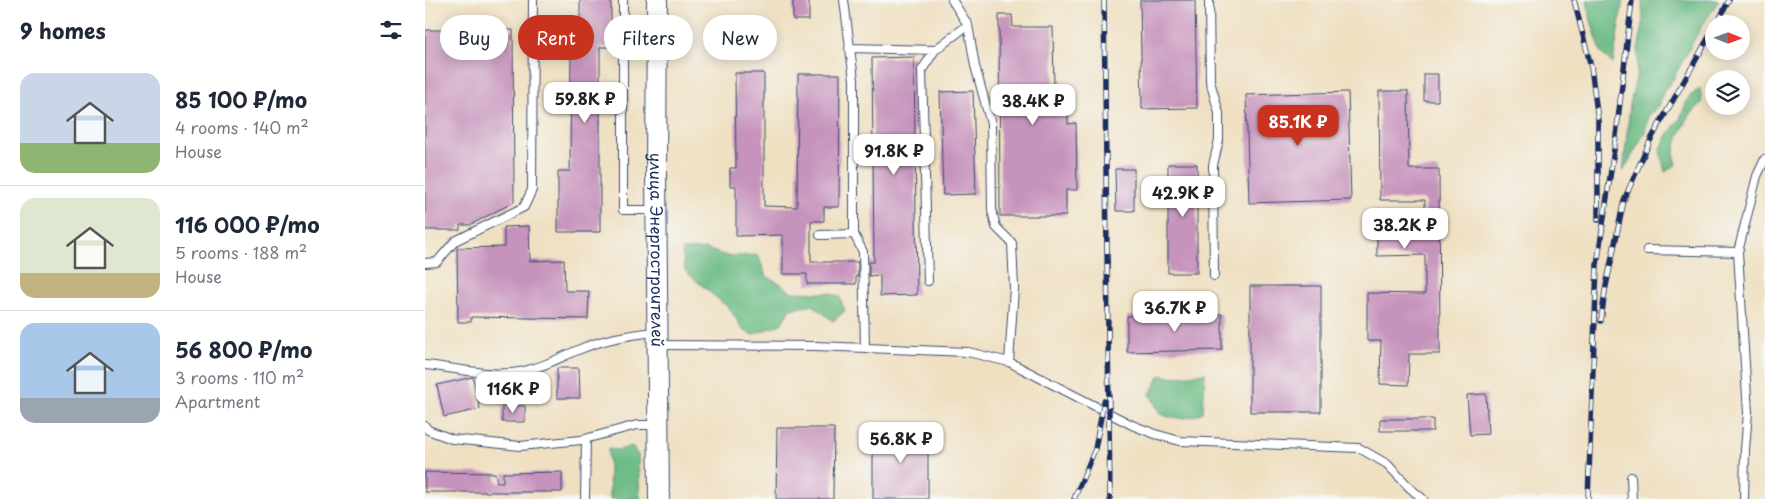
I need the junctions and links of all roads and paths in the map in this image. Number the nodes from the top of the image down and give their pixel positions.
1 (533, 0) edge
2 (623, 0) edge
3 (657, 0) edge
4 (844, 0) edge
5 (952, 0) edge
6 (1209, 0) edge
7 (968, 26) junction
8 (849, 48) junction
9 (935, 50) junction
10 (1765, 160) edge
11 (657, 210) junction
12 (854, 234) junction
13 (820, 235) dead end
14 (1647, 250) dead end
15 (1738, 252) junction
16 (425, 263) edge
17 (1214, 276) dead end
18 (928, 282) dead end
19 (657, 339) junction
20 (865, 348) junction
21 (1009, 362) junction
22 (425, 366) edge
23 (658, 425) junction
24 (425, 426) edge
25 (586, 439) junction
26 (1631, 477) dead end
27 (585, 499) edge
28 (659, 499) edge
29 (1423, 499) edge
30 (1632, 499) edge
31 (1744, 499) edge

1 - 16 lane
2 - 11 lane
3 - 11 main road, улица Энергостроителей
4 - 8 lane
5 - 7 lane
6 - 17 lane
7 - 9 lane
7 - 21 lane
8 - 9 lane
8 - 12 lane
9 - 18 lane
10 - 15 lane
11 - 19 main road, улица Энергостроителей
12 - 13 lane
12 - 20 lane
14 - 15 lane
15 - 31 lane
19 - 20 lane
19 - 22 lane
19 - 23 main road, улица Энергостроителей
20 - 21 lane
21 - 29 lane
23 - 25 lane
23 - 28 main road, улица Энергостроителей
24 - 25 lane
25 - 27 lane
26 - 30 lane

